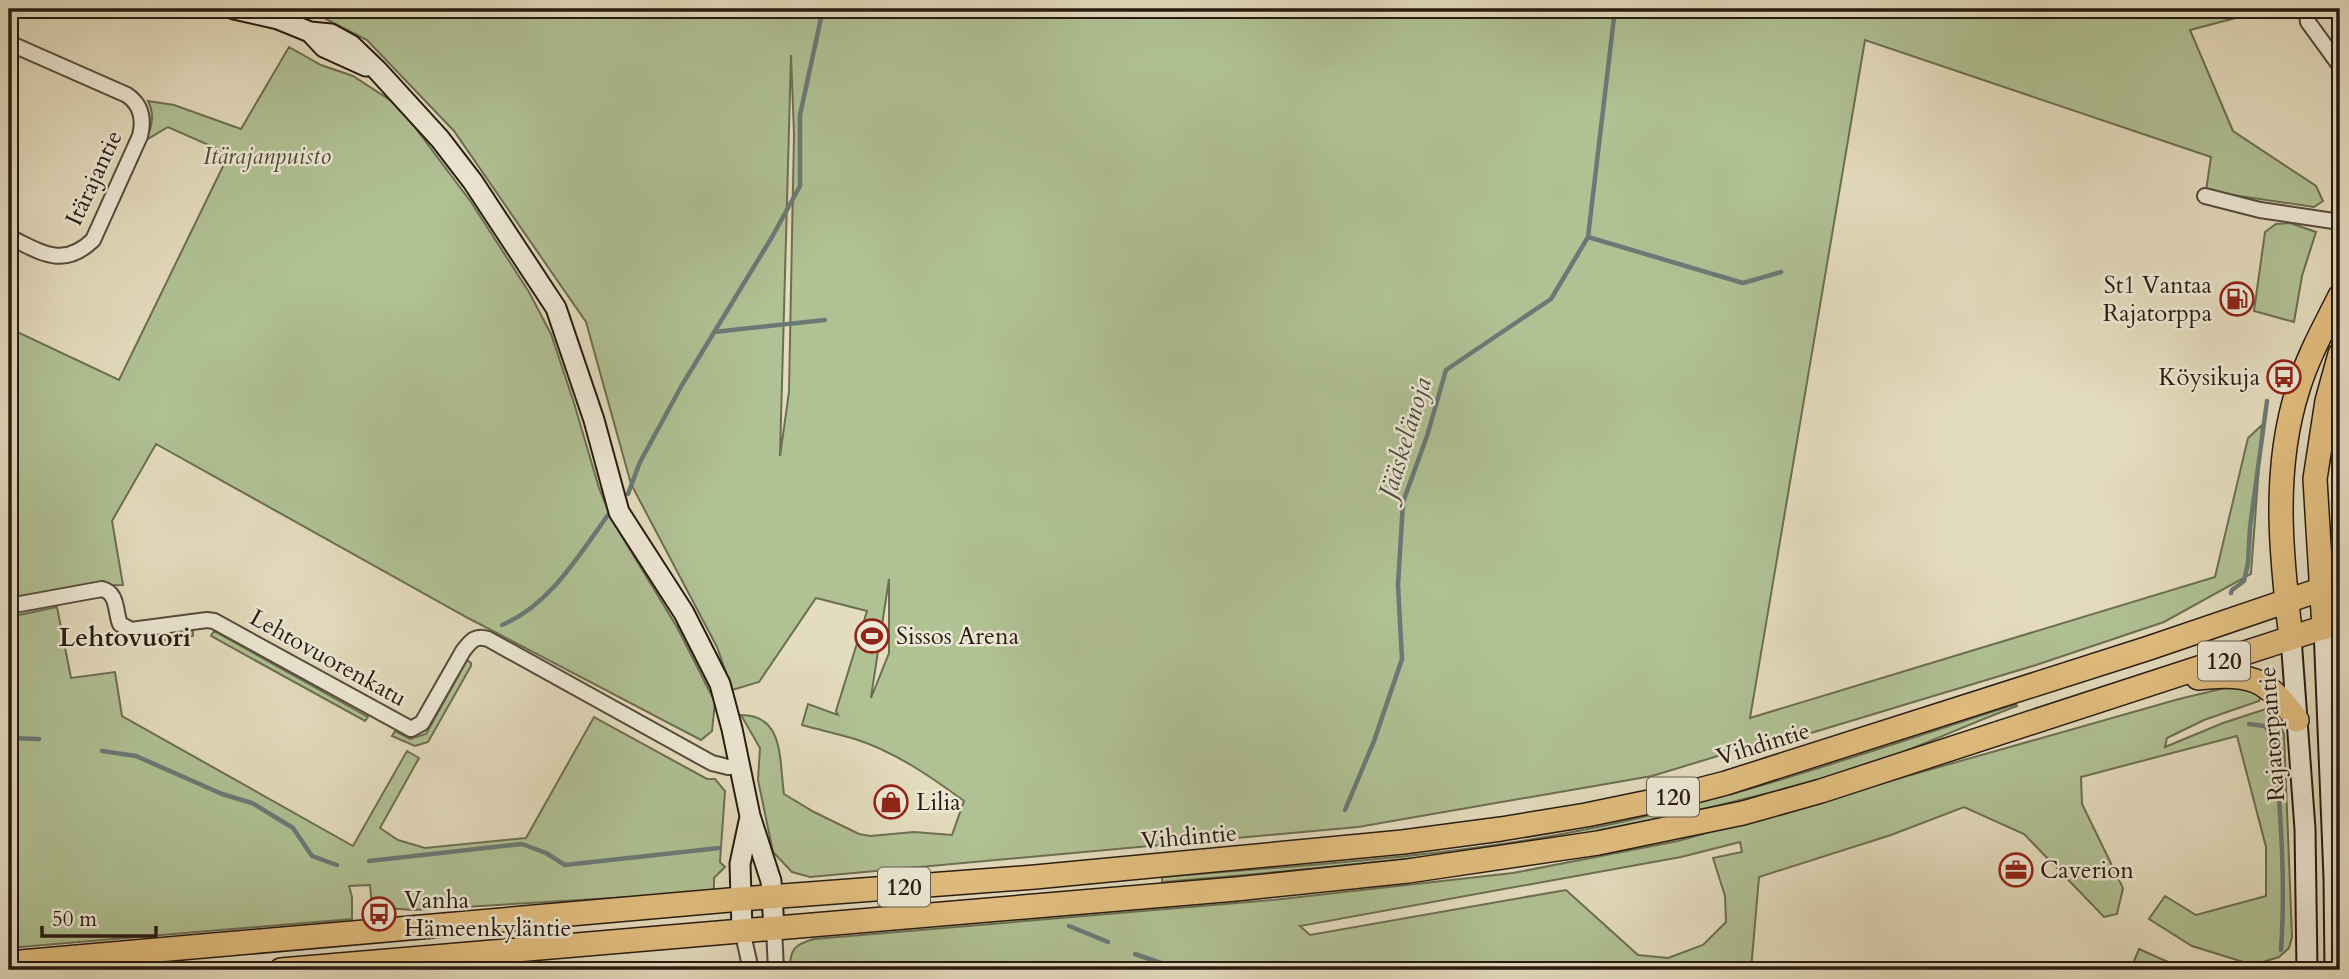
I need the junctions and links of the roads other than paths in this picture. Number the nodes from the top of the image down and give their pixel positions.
1 (234, 9) edge
2 (2306, 9) edge
3 (9, 43) edge
4 (2340, 66) edge
5 (2205, 196) dead end
6 (2337, 222) edge
7 (9, 237) edge
8 (2340, 237) edge
9 (2340, 296) edge
10 (2340, 354) edge
11 (2332, 586) edge
12 (2287, 602) junction
13 (9, 606) edge
14 (2332, 625) edge
15 (2291, 638) junction
16 (2156, 683) junction
17 (2297, 720) junction
18 (740, 767) junction
19 (750, 816) junction
20 (774, 897) junction
21 (741, 899) junction
22 (774, 928) junction
23 (742, 930) junction
24 (2338, 946) edge
25 (9, 963) edge
26 (2307, 968) edge
27 (2337, 969) edge
28 (281, 970) edge
29 (751, 970) edge
30 (776, 970) edge

1 - 18 street
2 - 4 street
3 - 7 street, Itärajantie
5 - 6 street
6 - 8 street
9 - 12 main road, Rajatorpantie
10 - 11 main road
11 - 12 main road, Vihdintie / 120
11 - 14 main road
12 - 15 main road, Rajatorpantie
12 - 20 main road, Vihdintie / 120
13 - 18 street, Lehtovuorenkatu
14 - 15 main road, 120
14 - 24 street
15 - 16 main road, 120
15 - 17 street, Rajatorpantie
16 - 17 main road
16 - 22 main road, 120
17 - 26 street, Rajatorpantie
18 - 19 street
19 - 20 street
19 - 21 street
20 - 21 main road, Vihdintie / 120
20 - 22 street
21 - 23 street
21 - 25 main road, Vihdintie / 120
22 - 23 main road, 120
22 - 30 street
23 - 28 main road, 120
23 - 29 street
24 - 26 street
24 - 27 street
26 - 27 street

